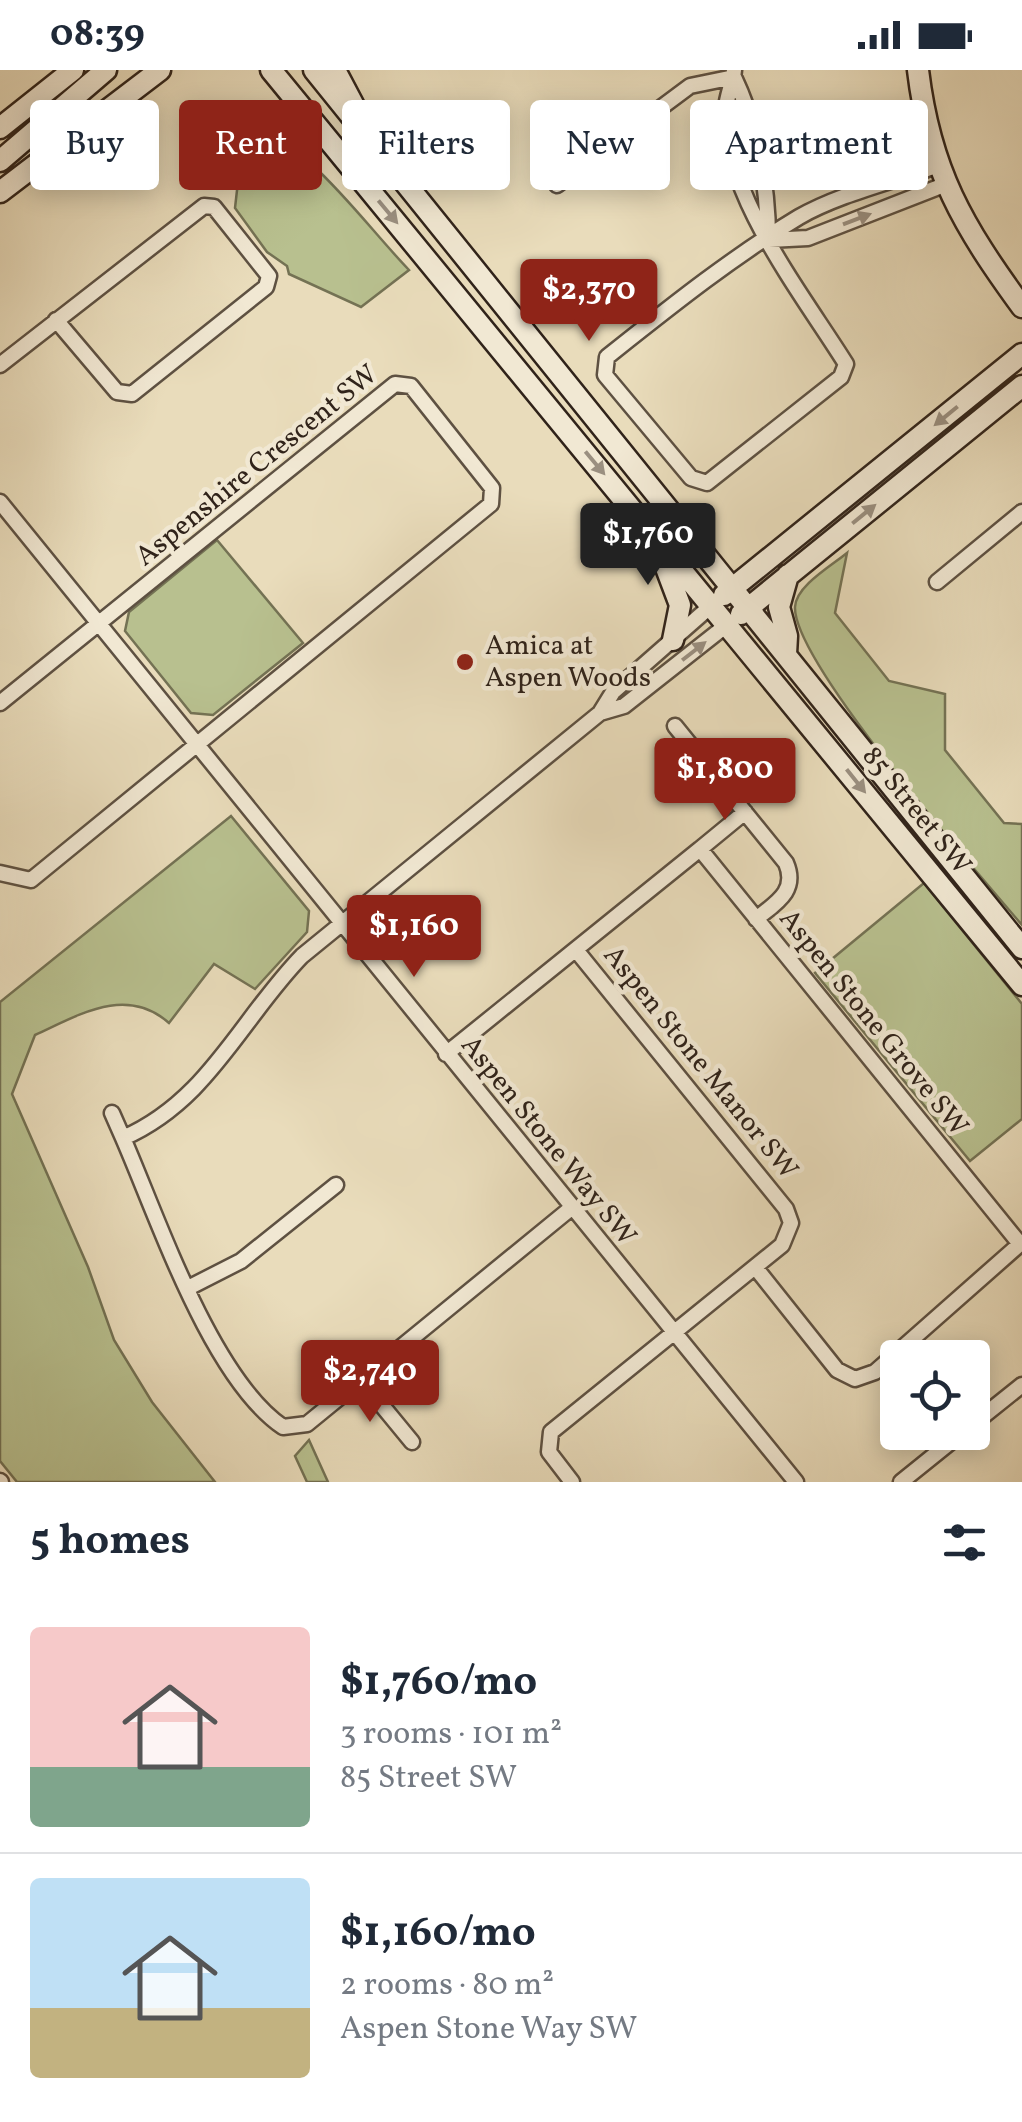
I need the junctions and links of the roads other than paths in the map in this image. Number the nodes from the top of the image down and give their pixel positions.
1 (73, 70) edge
2 (106, 70) edge
3 (136, 70) edge
4 (160, 70) edge
5 (263, 70) edge
6 (314, 70) edge
7 (335, 70) edge
8 (918, 70) edge
9 (734, 73) edge
10 (283, 74) edge
11 (349, 100) edge
12 (670, 101) edge
13 (342, 106) edge
14 (0, 128) edge
15 (0, 161) edge
16 (940, 175) junction
17 (0, 180) edge
18 (409, 190) edge
19 (0, 192) edge
20 (447, 236) junction
21 (768, 240) junction
22 (1022, 306) edge
23 (56, 320) junction
24 (1022, 354) edge
25 (0, 365) edge
26 (1022, 386) edge
27 (0, 502) edge
28 (1022, 512) edge
29 (655, 536) junction
30 (788, 576) junction
31 (937, 582) dead end
32 (733, 588) junction
33 (712, 605) junction
34 (749, 608) junction
35 (728, 624) junction
36 (98, 625) junction
37 (674, 640) junction
38 (786, 654) junction
39 (0, 703) edge
40 (600, 712) junction
41 (675, 726) dead end
42 (195, 744) junction
43 (744, 812) junction
44 (700, 849) junction
45 (0, 873) edge
46 (756, 919) junction
47 (340, 924) junction
48 (1022, 948) edge
49 (576, 950) junction
50 (1022, 985) edge
51 (446, 1054) junction
52 (112, 1113) dead end
53 (123, 1138) junction
54 (336, 1185) dead end
55 (570, 1209) junction
56 (1021, 1243) edge
57 (754, 1267) junction
58 (188, 1288) junction
59 (673, 1332) junction
60 (361, 1380) junction
61 (1021, 1387) edge
62 (990, 1411) edge
63 (412, 1442) dead end
64 (941, 1450) edge
65 (572, 1482) edge
66 (796, 1482) edge
67 (901, 1482) edge

1 - 14 main road
2 - 15 main road
3 - 17 main road
4 - 19 main road
5 - 10 main road
6 - 13 main road, 85 Street SW
7 - 11 main road
8 - 16 main road
9 - 12 street
9 - 21 street
9 - 21 street
10 - 20 main road
10 -> 29 main road, 85 Street SW
16 - 21 street
21 -> 16 street
16 - 22 main road
18 - 20 main road, 85 Street SW
20 - 32 main road, 85 Street SW
21 - 21 street
23 - 23 street
23 - 25 street
24 -> 32 main road
30 -> 26 main road
27 - 36 street, Aspen Stone Way SW
28 - 31 street
29 - 33 main road, 85 Street SW
29 - 37 main road
30 - 34 main road
30 - 38 main road
32 - 33 main road
32 - 34 main road, 85 Street SW
33 - 35 main road, 85 Street SW
33 - 37 street
34 - 35 main road
34 - 38 main road, 85 Street SW
40 -> 35 street
35 -> 50 main road, 85 Street SW
36 - 39 street
36 - 42 street, Aspen Stone Way SW
36 - 42 street, Aspenshire Crescent SW
37 - 40 street
38 - 48 main road, 85 Street SW
40 - 47 street
41 - 43 street
42 - 45 street
42 - 47 street, Aspen Stone Way SW
43 - 44 street
43 - 46 street
44 - 46 street, Aspen Stone Grove SW
44 - 49 street
46 - 56 street, Aspen Stone Grove SW
47 - 51 street, Aspen Stone Way SW
47 - 53 street
49 - 51 street
49 - 57 street, Aspen Stone Manor SW
51 - 55 street, Aspen Stone Way SW
52 - 53 street
53 - 58 street
54 - 58 street
55 - 59 street, Aspen Stone Way SW
55 - 60 street
56 - 57 street, Aspen Stone Grove SW
57 - 59 street, Aspen Stone Manor SW
58 - 60 street
59 - 65 street, Aspen Stone Manor SW
59 - 66 street, Aspen Stone Way SW
60 - 63 street
61 - 62 street
64 - 67 street

